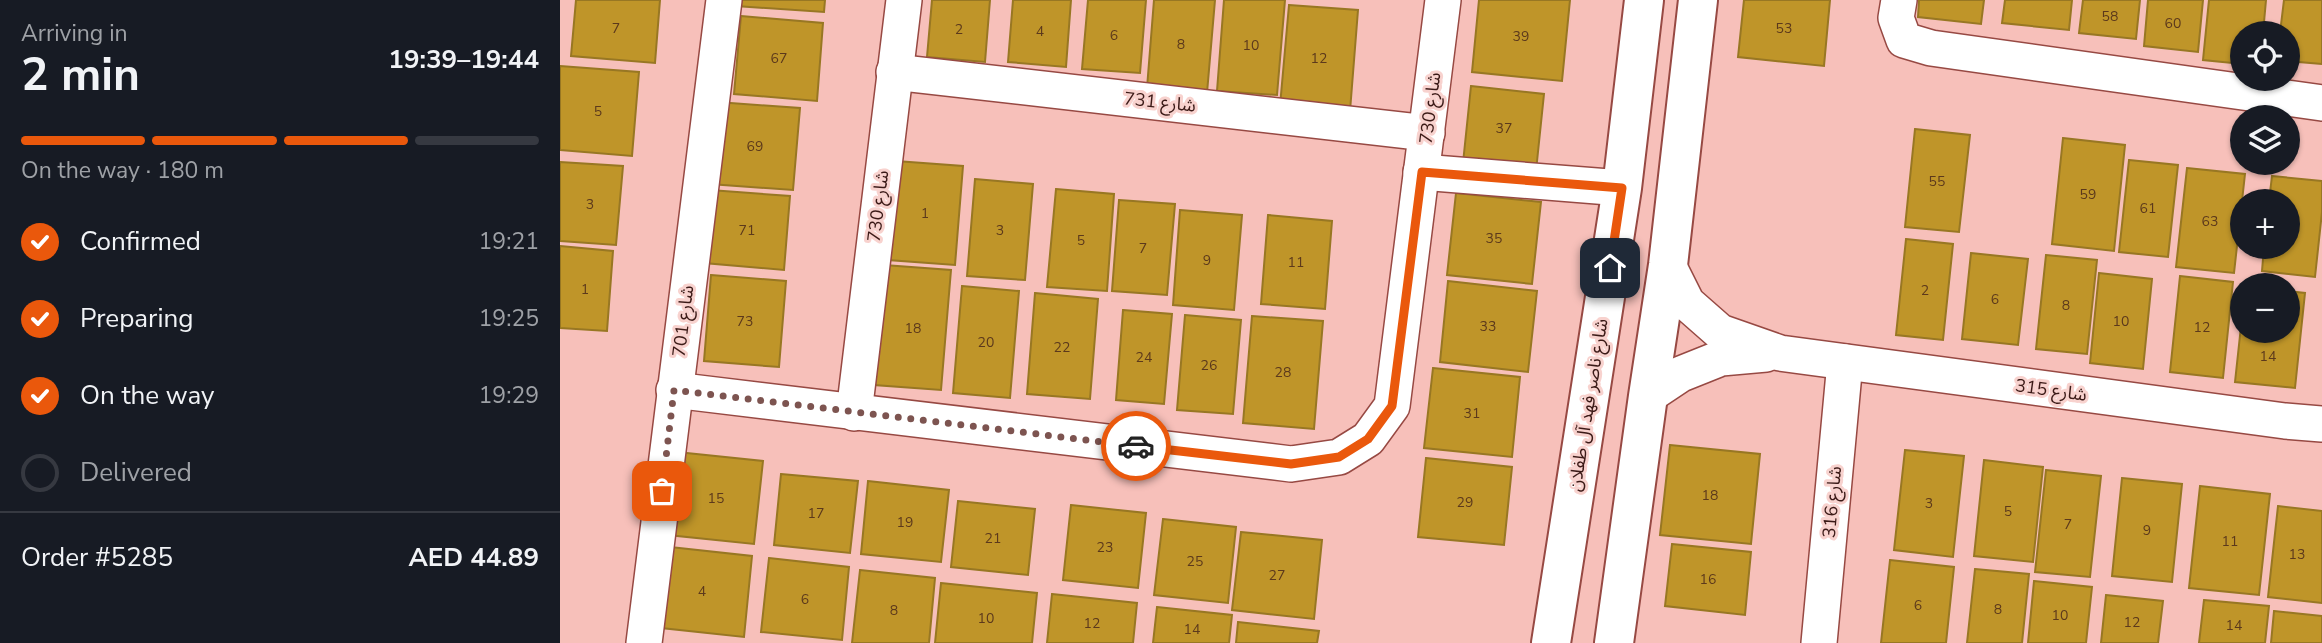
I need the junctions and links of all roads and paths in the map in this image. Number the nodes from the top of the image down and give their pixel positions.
1 (724, 0) edge
2 (904, 0) edge
3 (1443, 0) edge
4 (1644, 0) edge
5 (1698, 0) edge
6 (1899, 0) edge
7 (894, 72) junction
8 (2322, 103) edge
9 (1427, 132) junction
10 (1422, 172) junction
11 (1622, 188) junction
12 (1668, 265) junction
13 (1780, 352) junction
14 (1845, 362) junction
15 (674, 390) junction
16 (1647, 396) junction
17 (854, 413) junction
18 (2322, 424) edge
19 (644, 643) edge
20 (1551, 643) edge
21 (1614, 643) edge
22 (1819, 643) edge

1 - 15 street, شارع 701
2 - 7 street, شارع 730
3 - 9 street, شارع 730
4 - 11 street, شارع ناصر فهد آل طفلان
5 - 12 street
6 - 8 street
7 - 9 street, شارع 731
7 - 17 street, شارع 730
9 - 10 street, شارع 730
10 - 11 street
10 - 17 street, شارع 730
11 - 20 street, شارع ناصر فهد آل طفلان
12 - 13 street, شارع 315
12 - 16 street
13 - 14 street, شارع 315
13 - 16 street, شارع 315
14 - 18 street, شارع 315
14 - 22 street, شارع 316
15 - 17 street, شارع 730
15 - 19 street, شارع 701
16 - 21 street

